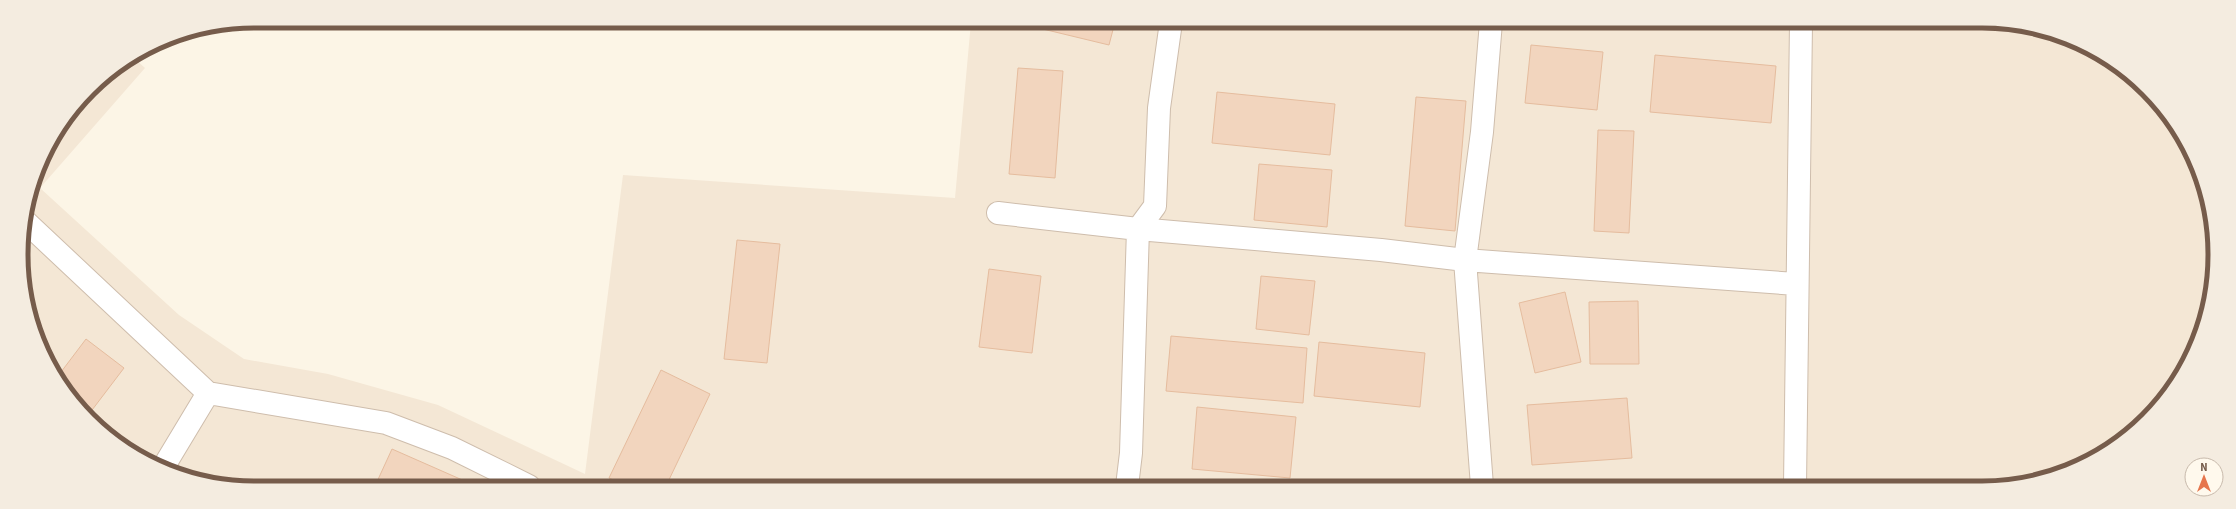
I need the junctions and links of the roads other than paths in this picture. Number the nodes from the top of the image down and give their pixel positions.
1 (1170, 28) edge
2 (1491, 28) edge
3 (1801, 28) edge
4 (998, 213) dead end
5 (30, 226) edge
6 (1138, 229) junction
7 (1465, 260) junction
8 (1796, 284) junction
9 (208, 393) junction
10 (166, 463) edge
11 (517, 481) edge
12 (1128, 481) edge
13 (1482, 481) edge
14 (1796, 481) edge

1 - 6 street
2 - 7 street
3 - 8 street
4 - 6 street
5 - 9 street
6 - 7 street
6 - 12 street
7 - 8 street
7 - 13 street
8 - 14 street
9 - 10 street
9 - 11 street

